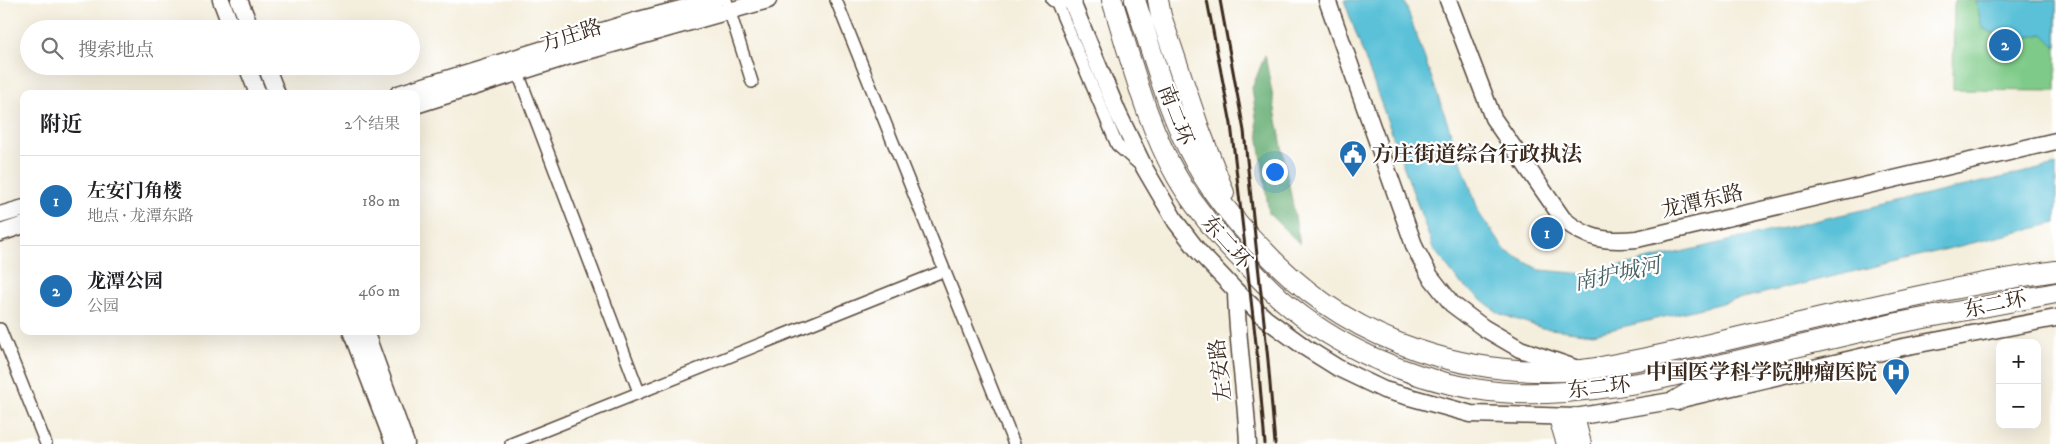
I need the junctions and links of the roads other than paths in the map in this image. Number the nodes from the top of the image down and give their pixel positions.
1 (221, 0) edge
2 (239, 0) edge
3 (715, 0) edge
4 (768, 0) edge
5 (836, 0) edge
6 (1052, 0) edge
7 (1071, 0) edge
8 (1112, 0) edge
9 (1136, 0) edge
10 (1327, 0) edge
11 (1448, 0) edge
12 (1459, 0) edge
13 (1158, 5) edge
14 (728, 6) edge
15 (229, 20) edge
16 (247, 20) edge
17 (1464, 40) junction
18 (518, 73) junction
19 (251, 75) edge
20 (270, 75) edge
21 (752, 82) dead end
22 (256, 90) edge
23 (275, 90) edge
24 (411, 90) edge
25 (420, 104) edge
26 (2056, 141) edge
27 (1145, 170) junction
28 (1196, 206) joint
29 (20, 209) edge
30 (0, 215) edge
31 (1235, 221) junction
32 (20, 226) edge
33 (0, 233) edge
34 (2056, 270) edge
35 (943, 271) junction
36 (1236, 291) junction
37 (2056, 293) edge
38 (2030, 297) junction
39 (2056, 300) edge
40 (2056, 318) edge
41 (0, 329) edge
42 (352, 335) edge
43 (366, 335) edge
44 (1749, 358) junction
45 (1582, 370) junction
46 (639, 392) junction
47 (1677, 400) junction
48 (1567, 418) junction
49 (46, 444) edge
50 (394, 444) edge
51 (406, 444) edge
52 (511, 444) edge
53 (1014, 444) edge
54 (1248, 444) edge
55 (1566, 444) edge
56 (1582, 444) edge

1 - 15 street
2 - 16 street
3 - 24 street, 方庄路
4 - 14 street, 方庄路
5 - 35 street
6 - 27 street
7 - 27 street
8 - 28 highway, 南二环
9 - 31 highway, 南二环
10 - 45 street
11 - 17 street, 龙潭东路
12 - 17 street, 龙潭东路
13 - 31 highway
14 - 18 street, 方庄路
14 - 21 street
17 - 26 street, 龙潭东路
18 - 25 street, 方庄路
18 - 46 street
19 - 22 street
20 - 23 street
27 - 36 street
28 - 44 highway, 东二环
29 - 30 street
31 - 45 highway, 东二环
32 - 33 street
34 - 45 highway, 东二环
35 - 46 street
35 - 53 street
36 - 48 street
36 - 54 street, 左安路
37 - 38 highway, 东二环
38 - 39 highway
38 - 44 highway, 东二环
40 - 47 street
41 - 49 street
42 - 50 street
43 - 51 street
44 - 47 highway
46 - 52 street
47 - 48 street
48 - 55 main road
48 - 56 main road

